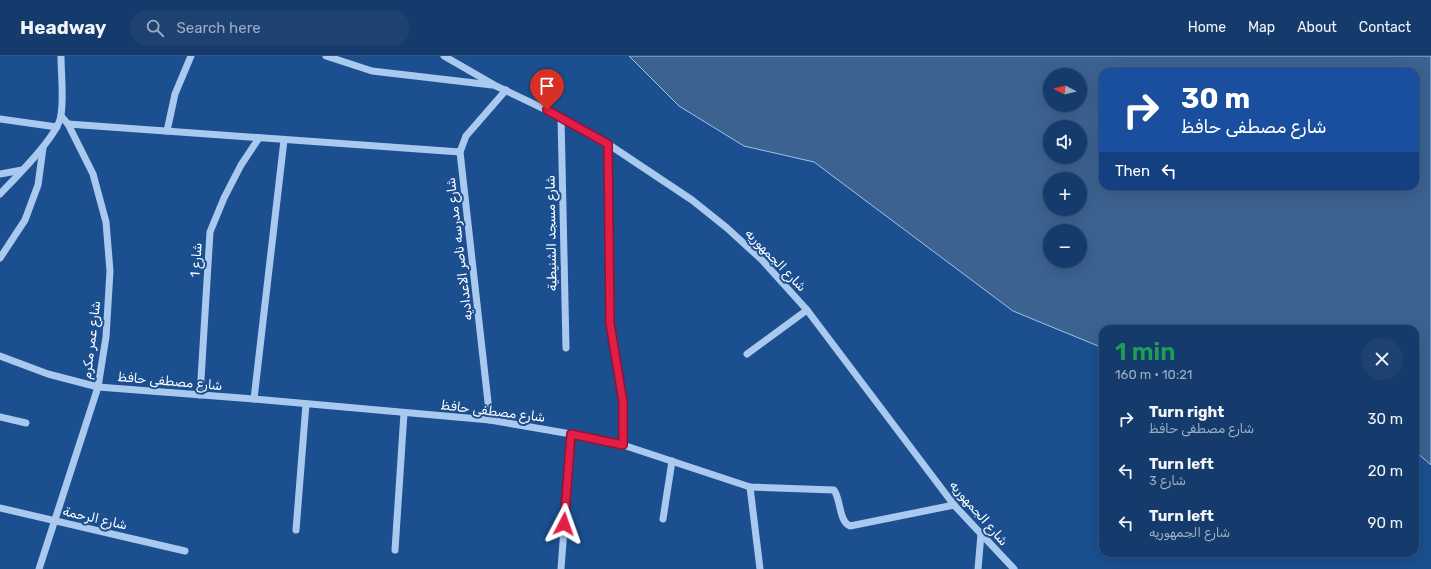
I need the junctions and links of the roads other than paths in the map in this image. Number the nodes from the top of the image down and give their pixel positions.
1 (61, 56) edge
2 (191, 56) edge
3 (326, 56) edge
4 (444, 56) edge
5 (496, 86) junction
6 (506, 90) junction
7 (62, 116) junction
8 (561, 117) junction
9 (0, 119) edge
10 (68, 124) junction
11 (57, 127) junction
12 (167, 131) junction
13 (259, 138) junction
14 (284, 140) junction
15 (608, 144) junction
16 (43, 148) junction
17 (460, 152) junction
18 (22, 170) junction
19 (0, 174) edge
20 (0, 194) edge
21 (0, 258) edge
22 (806, 310) junction
23 (566, 348) dead end
24 (746, 354) dead end
25 (0, 356) edge
26 (98, 387) junction
27 (200, 395) junction
28 (254, 399) junction
29 (306, 404) junction
30 (404, 413) junction
31 (0, 417) edge
32 (490, 420) junction
33 (26, 423) dead end
34 (571, 434) junction
35 (623, 445) junction
36 (672, 461) junction
37 (750, 487) junction
38 (954, 505) junction
39 (0, 508) edge
40 (663, 519) dead end
41 (55, 520) junction
42 (296, 530) dead end
43 (981, 534) junction
44 (395, 550) dead end
45 (185, 551) dead end
46 (39, 569) edge
47 (561, 569) edge
48 (760, 569) edge
49 (978, 569) edge
50 (1014, 569) edge

1 - 7 street
2 - 12 street
3 - 5 street
4 - 5 street, شارع الجمهوريه
5 - 6 street, شارع الجمهوريه
6 - 8 street, شارع الجمهوريه
6 - 17 street, شارع مدرسه ناصر الاعداديه
7 - 10 street, شارع عمر مكرم
7 - 11 street
8 - 15 street, شارع الجمهوريه
8 - 23 street, شارع مسجد الشنيطية
9 - 11 street
10 - 12 street
10 - 26 street, شارع عمر مكرم
11 - 16 street
12 - 13 street
13 - 14 street
13 - 27 street, شارع 1
14 - 17 street
14 - 28 street
15 - 22 street, شارع الجمهوريه
15 - 35 street
16 - 18 street
16 - 21 street
17 - 32 street, شارع مدرسه ناصر الاعداديه
18 - 19 street
18 - 20 street
22 - 24 street
22 - 38 street, شارع الجمهوريه
25 - 26 street, شارع مصطفى حافظ
26 - 27 street, شارع مصطفى حافظ
26 - 41 street, شارع عمر مكرم
27 - 28 street, شارع مصطفى حافظ
28 - 29 street, شارع مصطفى حافظ
29 - 30 street, شارع مصطفى حافظ
29 - 42 street
30 - 32 street, شارع مصطفى حافظ
30 - 44 street
31 - 33 street
32 - 34 street, شارع مصطفى حافظ
34 - 35 street, شارع مصطفى حافظ
34 - 47 street
35 - 36 street, شارع مصطفى حافظ
36 - 37 street, شارع مصطفى حافظ
36 - 40 street
37 - 38 street, شارع مصطفى حافظ
37 - 48 street
38 - 43 street, شارع الجمهوريه
39 - 41 street, شارع الرحمة
41 - 45 street, شارع الرحمة
41 - 46 street, شارع عمر مكرم
43 - 49 street
43 - 50 street, شارع الجمهوريه

